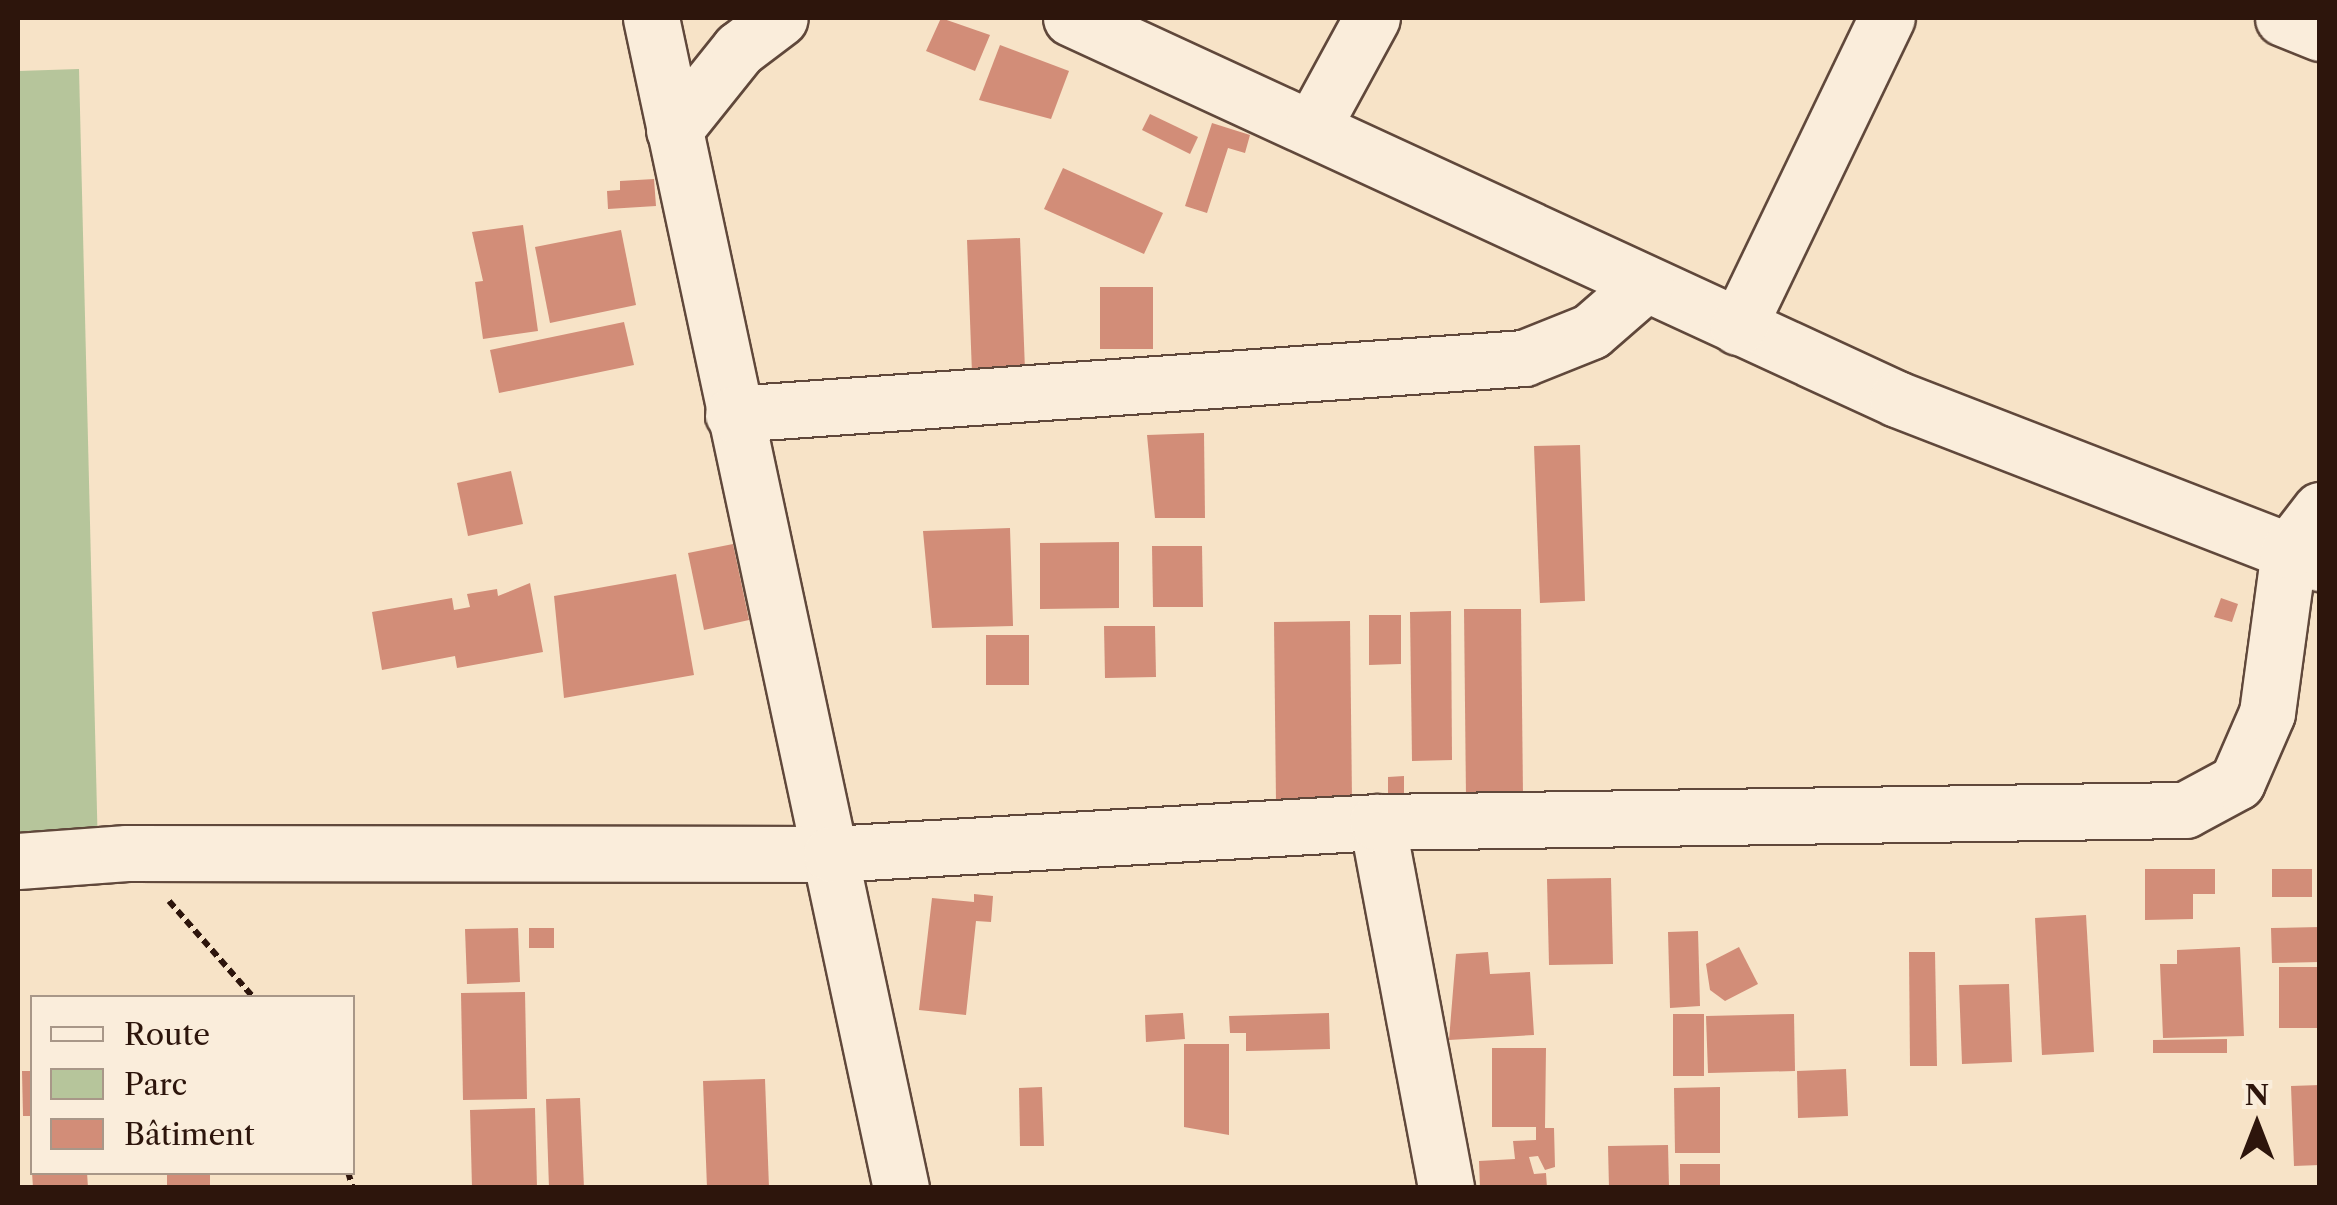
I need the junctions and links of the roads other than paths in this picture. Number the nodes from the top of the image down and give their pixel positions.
1 (650, 18) edge
2 (780, 18) edge
3 (1071, 18) edge
4 (1372, 18) edge
5 (1887, 18) edge
6 (2283, 18) edge
7 (2320, 33) edge
8 (1313, 126) junction
9 (674, 130) junction
10 (1645, 284) junction
11 (1738, 327) junction
12 (732, 414) junction
13 (2309, 541) edge
14 (1377, 822) junction
15 (831, 854) junction
16 (18, 861) edge
17 (901, 1188) edge
18 (1446, 1188) edge

1 - 9 street
2 - 9 street
3 - 8 street
4 - 8 street
5 - 11 street
6 - 7 street
8 - 10 street
9 - 12 street
10 - 11 street
10 - 12 street
11 - 13 street
12 - 15 street
13 - 14 street
14 - 15 street
14 - 18 street
15 - 16 street
15 - 17 street

